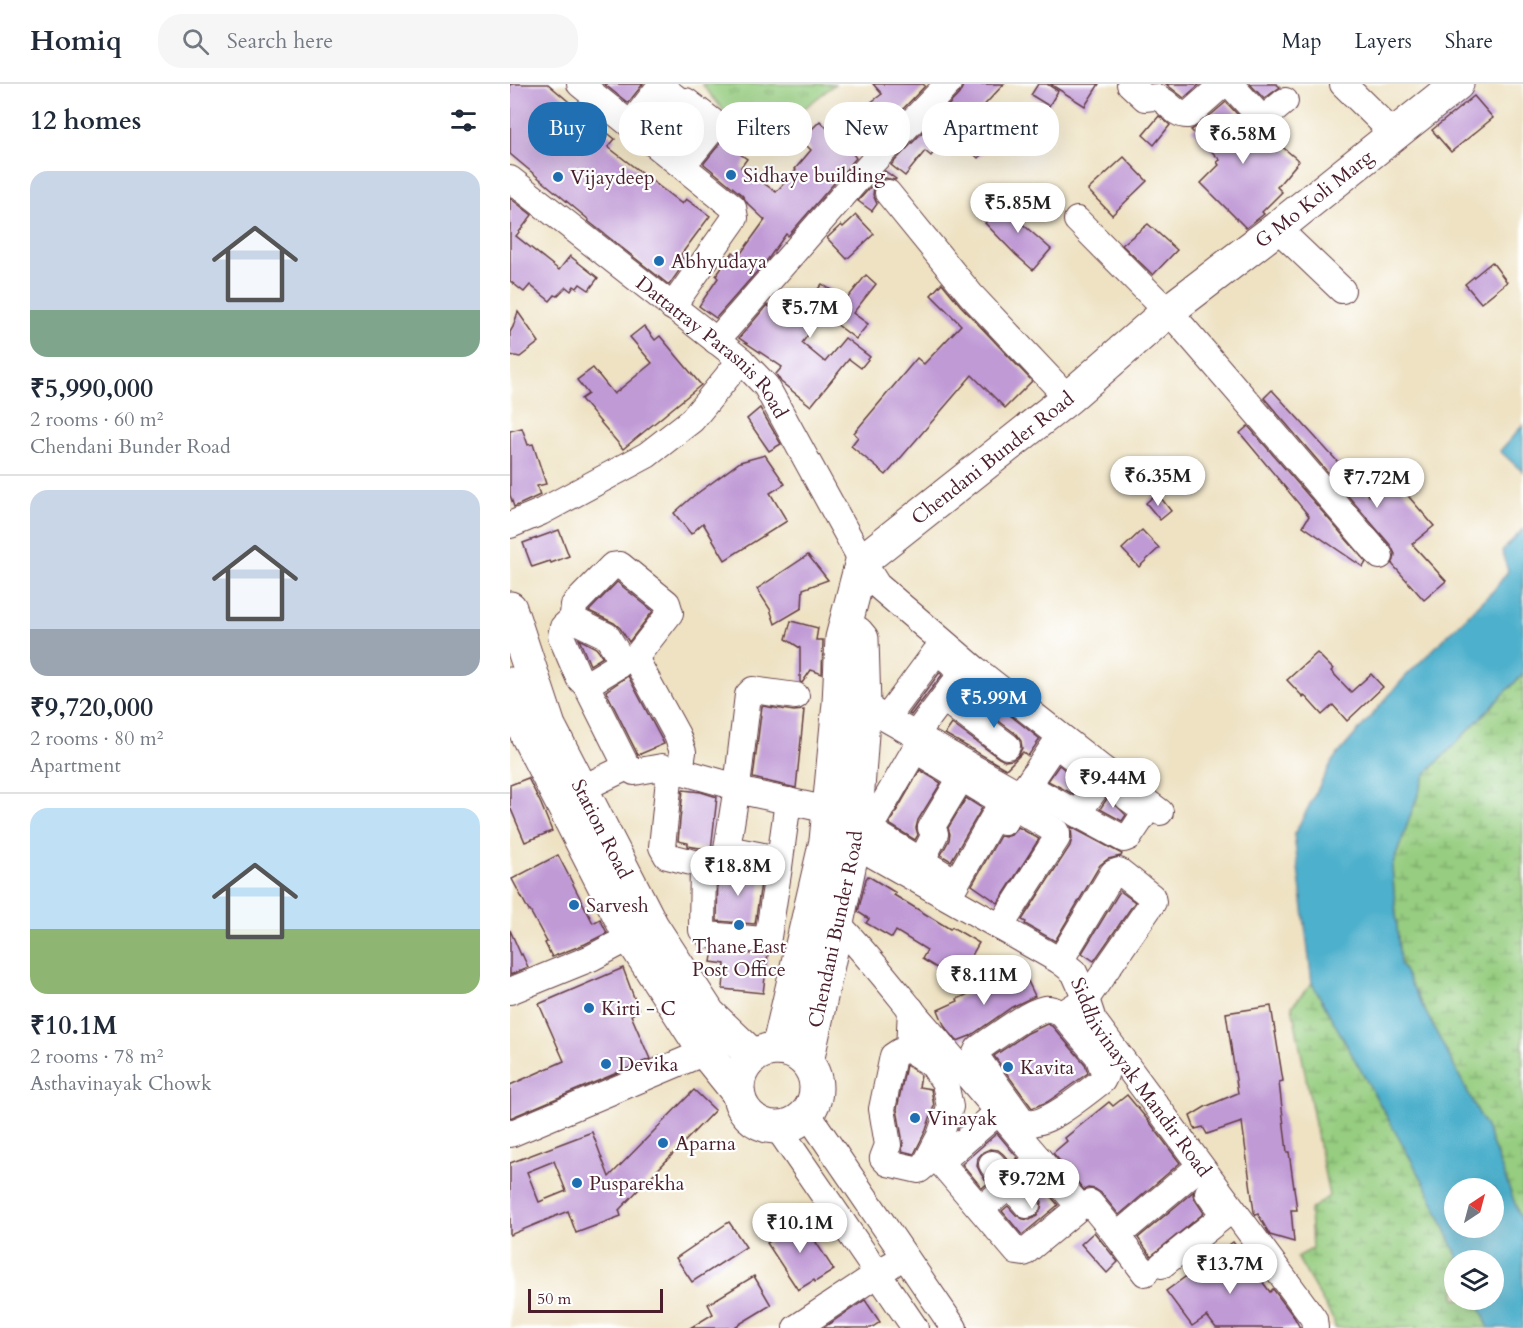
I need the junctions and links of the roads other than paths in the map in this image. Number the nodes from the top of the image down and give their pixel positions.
1 (580, 84) edge
2 (948, 84) edge
3 (1130, 84) edge
4 (1230, 84) edge
5 (1343, 84) edge
6 (1457, 84) edge
7 (1285, 101) dead end
8 (648, 102) edge
9 (681, 102) edge
10 (619, 109) edge
11 (704, 115) edge
12 (1394, 134) junction
13 (704, 139) edge
14 (679, 156) edge
15 (510, 179) edge
16 (888, 193) dead end
17 (1077, 220) dead end
18 (1277, 228) junction
19 (1342, 290) dead end
20 (672, 307) junction
21 (1167, 312) junction
22 (716, 341) junction
23 (741, 360) junction
24 (1068, 398) junction
25 (510, 525) edge
26 (1380, 556) dead end
27 (862, 561) junction
28 (510, 608) edge
29 (574, 617) junction
30 (628, 659) junction
31 (975, 669) junction
32 (510, 684) edge
33 (586, 685) junction
34 (796, 696) dead end
35 (944, 699) junction
36 (858, 713) junction
37 (1044, 729) dead end
38 (519, 738) edge
39 (914, 744) junction
40 (1007, 746) dead end
41 (627, 766) junction
42 (675, 771) junction
43 (1105, 776) junction
44 (961, 778) junction
45 (737, 787) junction
46 (581, 789) junction
47 (1126, 792) junction
48 (1021, 794) junction
49 (788, 801) junction
50 (1160, 812) dead end
51 (1077, 814) junction
52 (836, 831) junction
53 (727, 849) junction
54 (915, 857) junction
55 (703, 865) junction
56 (779, 867) junction
57 (956, 892) junction
58 (774, 902) junction
59 (824, 916) junction
60 (1004, 920) junction
61 (642, 932) junction
62 (1063, 955) junction
63 (1104, 974) junction
64 (510, 991) edge
65 (1086, 999) junction
66 (910, 1009) junction
67 (1062, 1014) junction
68 (701, 1032) junction
69 (909, 1049) dead end
70 (779, 1056) junction
71 (738, 1093) junction
72 (999, 1112) junction
73 (807, 1113) junction
74 (777, 1127) junction
75 (510, 1134) edge
76 (1167, 1141) dead end
77 (1039, 1159) junction
78 (992, 1164) dead end
79 (1196, 1169) junction
80 (1010, 1184) junction
81 (1090, 1203) dead end
82 (1027, 1205) dead end
83 (981, 1209) junction
84 (1117, 1236) junction
85 (905, 1256) junction
86 (878, 1274) junction
87 (796, 1328) edge
88 (915, 1328) edge
89 (954, 1328) edge
90 (1315, 1328) edge

1 - 10 street
2 - 22 street
3 - 4 street
4 - 7 street
5 - 12 street
6 - 12 main road, G Mo Koli Marg
8 - 9 street
11 - 13 street
12 - 18 main road, G Mo Koli Marg
14 - 20 street
15 - 20 street, Dattatray Parasnis Road
16 - 24 street
17 - 21 street
18 - 19 street
18 - 21 main road, G Mo Koli Marg
20 - 22 street, Dattatray Parasnis Road
21 - 24 main road, Chendani Bunder Road
21 - 26 street
22 - 23 street, Dattatray Parasnis Road
23 - 25 street
23 - 27 street, Dattatray Parasnis Road
24 - 27 main road, Chendani Bunder Road
27 - 31 street, Dattatray Parasnis Road
27 - 36 main road, Chendani Bunder Road
28 - 46 main road, Station Road
29 - 30 street
29 - 30 street
29 - 33 street
30 - 33 street
30 - 42 street
31 - 37 street
31 - 43 street
32 - 38 main road, Station Road
33 - 41 street
34 - 45 street
35 - 36 street
35 - 39 street
35 - 40 street
36 - 39 street
36 - 52 main road, Chendani Bunder Road
38 - 61 main road, Station Road
39 - 44 street
39 - 48 street
39 - 54 street
41 - 42 street, Siddhivinayak Mandir Road
41 - 46 street
42 - 45 street, Siddhivinayak Mandir Road
42 - 55 street
43 - 47 street
43 - 48 street
43 - 51 street
44 - 54 street
44 - 57 street
45 - 49 street, Siddhivinayak Mandir Road
45 - 53 street
46 - 61 main road, Station Road
47 - 50 street
47 - 51 street
48 - 51 street
49 - 52 street, Siddhivinayak Mandir Road
49 - 56 street
52 - 57 street, Siddhivinayak Mandir Road
52 - 59 main road, Chendani Bunder Road
53 - 55 street
53 - 56 street
54 - 57 street
55 - 58 street
56 - 58 street
57 - 60 street, Siddhivinayak Mandir Road
57 - 60 street
58 - 59 street
59 - 66 street
59 - 70 main road, Chendani Bunder Road
60 - 62 street, Siddhivinayak Mandir Road
61 - 64 street
61 - 68 main road, Station Road
62 - 63 street
62 - 63 street
62 - 65 street, Siddhivinayak Mandir Road
63 - 65 street
65 - 67 street
65 - 79 street, Siddhivinayak Mandir Road
66 - 69 street
66 - 72 street
67 - 67 street
68 - 70 main road, Station Road
68 - 71 main road, Station Road
68 - 75 street
70 - 71 main road
70 - 73 main road
71 - 74 main road
72 - 77 street
72 - 83 street
73 - 74 main road
73 - 85 street
74 - 86 street
76 - 79 street
77 - 80 street
77 - 83 street
78 - 80 street
79 - 84 street
79 - 84 street
79 - 90 street, Siddhivinayak Mandir Road
80 - 82 street
80 - 83 street
81 - 84 street
85 - 86 street
85 - 89 street
86 - 87 street
86 - 88 street

